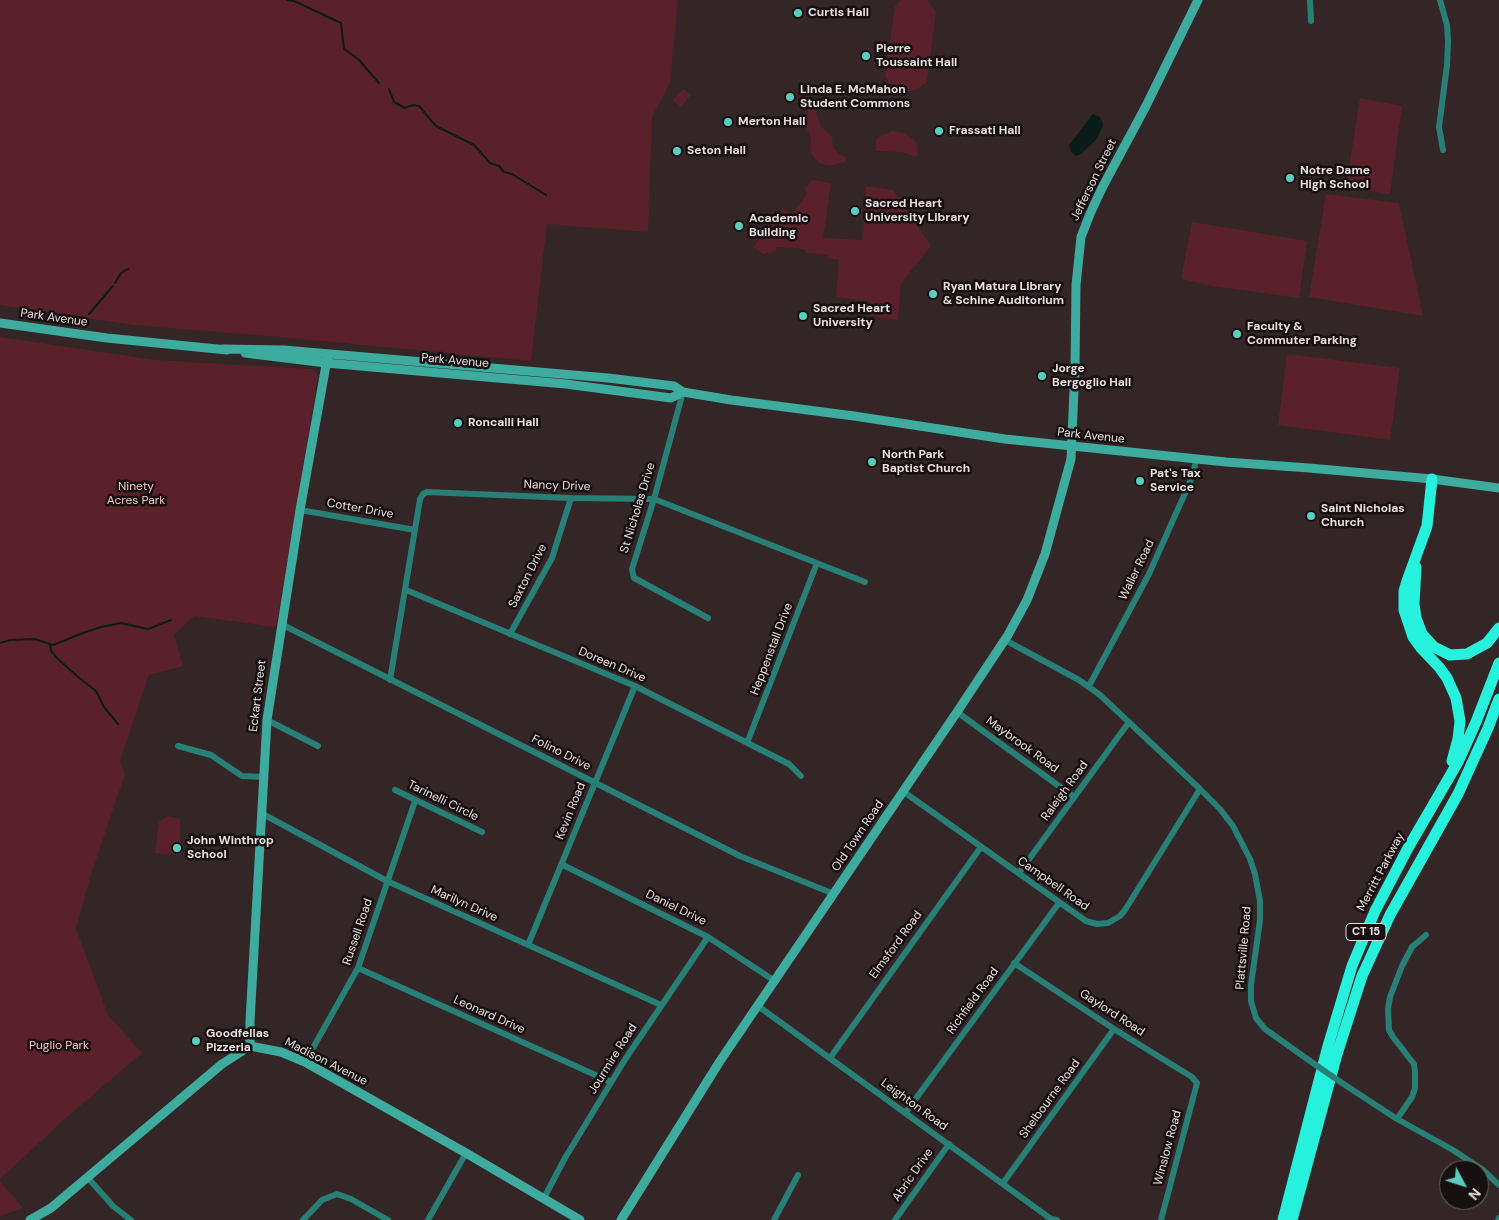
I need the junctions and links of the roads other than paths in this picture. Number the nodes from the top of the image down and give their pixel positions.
1 (1198, 0) edge
2 (1310, 0) edge
3 (1440, 0) edge
4 (1311, 22) dead end
5 (1443, 150) dead end
6 (0, 323) edge
7 (327, 358) junction
8 (522, 370) junction
9 (524, 380) junction
10 (683, 392) junction
11 (1072, 447) junction
12 (1196, 459) junction
13 (1432, 479) junction
14 (1499, 488) edge
15 (571, 498) junction
16 (654, 499) junction
17 (300, 510) junction
18 (415, 530) junction
19 (1418, 554) junction
20 (817, 564) junction
21 (865, 582) dead end
22 (406, 590) junction
23 (708, 618) dead end
24 (281, 624) junction
25 (1499, 628) edge
26 (510, 634) junction
27 (1005, 640) junction
28 (1499, 663) edge
29 (390, 680) junction
30 (635, 686) junction
31 (1089, 686) junction
32 (1499, 699) edge
33 (957, 712) junction
34 (267, 720) junction
35 (1129, 722) junction
36 (747, 742) junction
37 (178, 746) dead end
38 (318, 746) dead end
39 (801, 776) dead end
40 (263, 777) junction
41 (595, 782) junction
42 (1200, 789) junction
43 (1443, 789) junction
44 (395, 790) dead end
45 (904, 792) junction
46 (1074, 797) junction
47 (416, 801) junction
48 (262, 813) junction
49 (482, 832) dead end
50 (981, 847) junction
51 (561, 864) junction
52 (1019, 873) junction
53 (387, 881) junction
54 (834, 894) junction
55 (1059, 902) junction
56 (1426, 935) dead end
57 (708, 937) junction
58 (528, 945) junction
59 (1014, 963) junction
60 (358, 968) junction
61 (775, 981) junction
62 (661, 1005) junction
63 (758, 1006) junction
64 (1114, 1029) junction
65 (250, 1046) junction
66 (830, 1058) junction
67 (305, 1062) junction
68 (611, 1082) junction
69 (1197, 1083) joint
70 (906, 1112) junction
71 (1397, 1119) junction
72 (948, 1144) junction
73 (466, 1153) junction
74 (798, 1175) dead end
75 (88, 1178) junction
76 (1003, 1183) junction
77 (1499, 1185) edge
78 (544, 1198) junction
79 (31, 1220) edge
80 (130, 1220) edge
81 (303, 1220) edge
82 (388, 1220) edge
83 (428, 1220) edge
84 (580, 1220) edge
85 (621, 1220) edge
86 (774, 1220) edge
87 (895, 1220) edge
88 (1053, 1220) edge
89 (1161, 1220) edge
90 (1282, 1220) edge
91 (1292, 1220) edge

1 - 11 main road, Jefferson Street
2 - 4 street
3 - 5 street
6 - 7 main road, Park Avenue
7 - 8 main road, Park Avenue
7 - 9 main road, Park Avenue
7 - 17 main road, Eckart Street
8 - 9 main road
8 - 10 main road, Park Avenue
9 - 10 main road, Park Avenue
10 - 11 main road, Park Avenue
10 - 16 street, St Nicholas Drive
11 - 12 main road, Park Avenue
11 - 27 main road, Old Town Road
12 - 13 main road, Park Avenue
12 - 31 street, Waller Road
13 - 14 main road, Park Avenue
13 - 19 highway
15 - 16 street, Nancy Drive
15 - 18 street, Nancy Drive
15 - 26 street, Saxton Drive
16 - 20 street, Nancy Drive
16 - 23 street, St Nicholas Drive
17 - 18 street, Cotter Drive
17 - 24 main road, Eckart Street
18 - 22 street, Nancy Drive
19 - 25 highway
19 - 43 highway
20 - 21 street, Nancy Drive
20 - 36 street, Heppenstall Drive
22 - 26 street, Doreen Drive
22 - 29 street, Nancy Drive
24 - 29 street, Folino Drive
24 - 34 main road, Eckart Street
26 - 30 street, Doreen Drive
27 - 31 street, Plattsville Road
27 - 33 main road, Old Town Road
28 - 43 highway, Merritt Parkway / CT 15
29 - 41 street, Folino Drive
30 - 36 street, Doreen Drive
30 - 41 street, Kevin Road
31 - 35 street, Plattsville Road
32 - 91 highway, CT 15
33 - 45 main road, Old Town Road
33 - 46 street, Maybrook Road
34 - 38 street
34 - 40 main road, Eckart Street
35 - 42 street, Plattsville Road
35 - 46 street, Raleigh Road
36 - 39 street, Doreen Drive
37 - 40 street
40 - 48 main road, Eckart Street
41 - 51 street, Kevin Road
41 - 54 street, Folino Drive
42 - 55 street, Campbell Road
42 - 71 street, Plattsville Road, bridge
43 - 90 highway, Merritt Parkway / CT 15
44 - 47 street, Tarinelli Circle
45 - 50 street, Campbell Road
45 - 54 main road, Old Town Road
46 - 52 street, Raleigh Road
47 - 49 street, Tarinelli Circle
47 - 53 street, Russell Road
48 - 53 street, Marilyn Drive
48 - 65 main road, Eckart Street
50 - 52 street, Campbell Road
50 - 66 street, Elmsford Road
51 - 57 street, Daniel Drive
51 - 58 street, Kevin Road
52 - 55 street, Campbell Road
53 - 58 street, Marilyn Drive
53 - 60 street, Russell Road
54 - 61 main road, Old Town Road
55 - 59 street, Richfield Road
56 - 71 street
57 - 61 street, Daniel Drive
57 - 62 street, Jourmire Road
58 - 62 street, Marilyn Drive
59 - 64 street, Gaylord Road
59 - 70 street, Richfield Road
60 - 67 street, Russell Road
60 - 68 street, Leonard Drive
61 - 63 main road, Old Town Road
62 - 68 street, Jourmire Road
63 - 66 street, Leighton Road
63 - 85 main road, Old Town Road
64 - 69 street, Gaylord Road
64 - 76 street, Shelbourne Road
65 - 67 main road, Madison Avenue
65 - 75 main road
66 - 70 street, Leighton Road
67 - 73 main road, Madison Avenue
68 - 78 street, Jourmire Road
69 - 89 street, Winslow Road
70 - 72 street, Leighton Road
71 - 77 street, Plattsville Road
72 - 76 street, Leighton Road
72 - 87 street, Abric Drive
73 - 78 main road, Madison Avenue
73 - 83 street
74 - 86 street
75 - 79 main road
75 - 80 street
76 - 88 street, Leighton Road
78 - 84 main road, Madison Avenue
81 - 82 street

